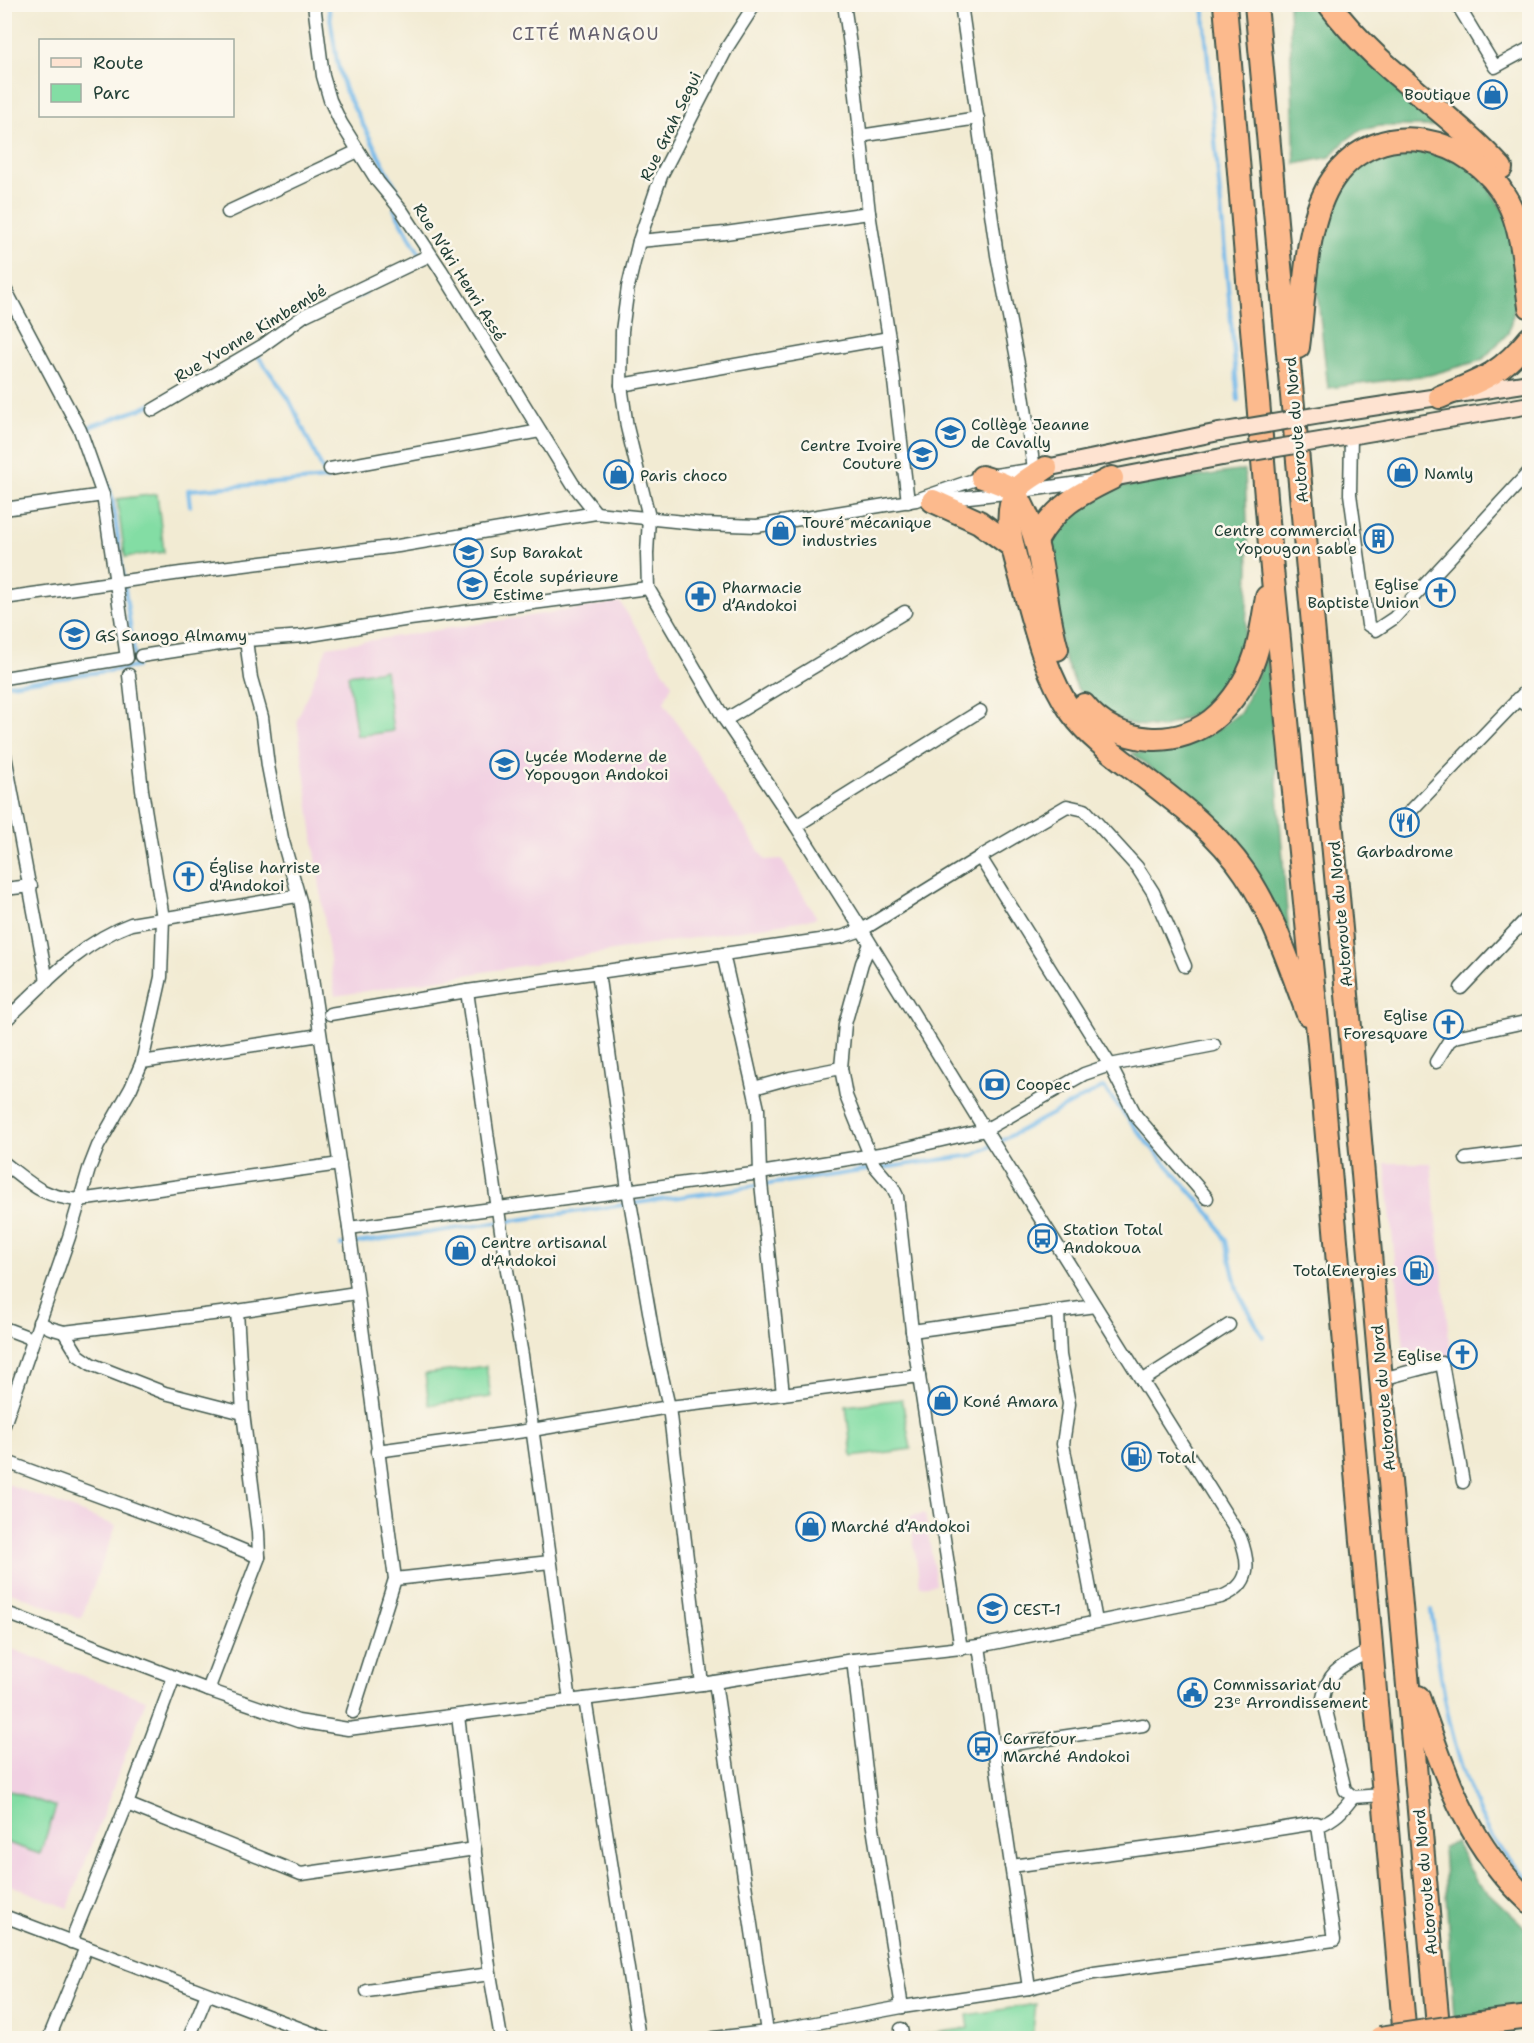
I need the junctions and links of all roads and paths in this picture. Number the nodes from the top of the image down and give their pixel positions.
1 (314, 4) edge
2 (755, 4) edge
3 (844, 4) edge
4 (961, 4) edge
5 (1225, 4) edge
6 (1256, 4) edge
7 (1329, 4) edge
8 (1456, 4) edge
9 (1530, 48) edge
10 (978, 118) junction
11 (860, 136) junction
12 (358, 151) junction
13 (228, 212) dead end
14 (869, 213) junction
15 (1530, 225) edge
16 (639, 241) junction
17 (430, 255) junction
18 (4, 287) edge
19 (1530, 307) edge
20 (889, 338) junction
21 (1530, 338) edge
22 (1530, 383) edge
23 (621, 385) junction
24 (1292, 387) junction
25 (1440, 397) junction
26 (1530, 405) edge
27 (153, 410) dead end
28 (540, 431) junction
29 (1348, 436) junction
30 (330, 469) dead end
31 (1040, 469) junction
32 (1530, 471) edge
33 (982, 477) junction
34 (1112, 478) junction
35 (1015, 492) junction
36 (103, 495) junction
37 (919, 501) junction
38 (4, 509) edge
39 (596, 513) junction
40 (649, 517) junction
41 (1036, 541) junction
42 (1013, 547) junction
43 (1272, 569) junction
44 (115, 584) junction
45 (648, 588) junction
46 (4, 598) edge
47 (905, 612) dead end
48 (246, 640) junction
49 (141, 656) dead end
50 (129, 675) dead end
51 (4, 678) edge
52 (1530, 687) edge
53 (1517, 699) junction
54 (1530, 708) edge
55 (980, 711) dead end
56 (725, 720) junction
57 (4, 750) edge
58 (1403, 819) dead end
59 (796, 826) junction
60 (980, 857) junction
61 (31, 886) junction
62 (4, 889) edge
63 (297, 896) junction
64 (1530, 915) edge
65 (164, 918) junction
66 (862, 930) junction
67 (870, 944) junction
68 (723, 954) junction
69 (1185, 966) dead end
70 (598, 972) junction
71 (47, 981) junction
72 (1461, 988) dead end
73 (467, 991) junction
74 (330, 1014) dead end
75 (1530, 1021) edge
76 (4, 1022) edge
77 (320, 1035) junction
78 (1319, 1044) junction
79 (1215, 1045) dead end
80 (142, 1062) junction
81 (1436, 1062) dead end
82 (1110, 1065) junction
83 (841, 1068) junction
84 (754, 1088) junction
85 (985, 1130) junction
86 (1530, 1151) edge
87 (870, 1155) junction
88 (1466, 1159) dead end
89 (4, 1163) edge
90 (340, 1164) junction
91 (760, 1173) junction
92 (628, 1190) junction
93 (1207, 1198) dead end
94 (79, 1200) junction
95 (498, 1208) junction
96 (349, 1227) junction
97 (356, 1293) junction
98 (1095, 1306) junction
99 (237, 1311) junction
100 (1058, 1311) junction
101 (39, 1322) junction
102 (1229, 1325) dead end
103 (4, 1328) edge
104 (912, 1331) junction
105 (64, 1332) junction
106 (33, 1339) junction
107 (919, 1376) junction
108 (1382, 1378) junction
109 (1142, 1381) junction
110 (783, 1394) junction
111 (669, 1407) junction
112 (243, 1413) junction
113 (4, 1425) edge
114 (532, 1430) junction
115 (378, 1451) junction
116 (4, 1461) edge
117 (1463, 1482) dead end
118 (259, 1557) junction
119 (550, 1562) junction
120 (395, 1579) junction
121 (4, 1612) edge
122 (1096, 1621) junction
123 (979, 1646) junction
124 (961, 1649) junction
125 (1371, 1650) junction
126 (853, 1660) junction
127 (1407, 1667) junction
128 (174, 1677) junction
129 (708, 1683) junction
130 (208, 1690) junction
131 (585, 1699) junction
132 (570, 1701) junction
133 (353, 1712) dead end
134 (458, 1716) junction
135 (1143, 1725) dead end
136 (993, 1747) junction
137 (1383, 1796) junction
138 (1353, 1797) junction
139 (127, 1804) junction
140 (1318, 1826) junction
141 (475, 1849) junction
142 (1011, 1866) junction
143 (1530, 1902) edge
144 (4, 1916) edge
145 (71, 1942) junction
146 (86, 1947) junction
147 (490, 1974) junction
148 (1029, 1988) junction
149 (367, 1991) dead end
150 (207, 1994) junction
151 (902, 2007) junction
152 (1530, 2017) edge
153 (765, 2036) edge
154 (49, 2038) edge
155 (189, 2038) edge
156 (325, 2038) edge
157 (501, 2038) edge
158 (639, 2038) edge
159 (714, 2038) edge
160 (1380, 2038) edge
161 (1405, 2038) edge
162 (1439, 2038) edge

1 - 12 street, Rue N’dri Henri Assé
2 - 16 street, Rue Grah Segui
3 - 11 street
4 - 10 street
5 - 43 highway, Autoroute du Nord
6 - 24 highway, Autoroute du Nord
7 - 15 highway
8 - 9 street
10 - 11 street
10 - 31 street
11 - 14 street
12 - 13 street
12 - 17 street, Rue N’dri Henri Assé
14 - 16 street
14 - 20 street
16 - 23 street, Rue Grah Segui
17 - 27 street, Rue Yvonne Kimbembé
17 - 28 street, Rue N’dri Henri Assé
18 - 36 street
19 - 24 highway
20 - 23 street
20 - 37 street
21 - 25 highway
22 - 25 main road
23 - 40 street, Rue Grah Segui
24 - 108 highway, Autoroute du Nord
25 - 31 main road, bridge
26 - 29 main road
28 - 30 street
28 - 39 street, Rue N’dri Henri Assé
29 - 32 street
29 - 34 main road, bridge
31 - 33 street
31 - 35 highway
33 - 35 highway
33 - 37 street
34 - 35 street
34 - 41 highway
35 - 37 street
35 - 41 highway
35 - 42 highway
36 - 38 street
36 - 44 street
37 - 40 street
37 - 42 highway
39 - 40 street
39 - 44 street
40 - 45 street, Rue Grah Segui
41 - 43 highway
42 - 78 highway
43 - 78 highway, Autoroute du Nord
44 - 46 street
44 - 51 street
45 - 48 street
45 - 56 street
47 - 56 street
48 - 49 street
48 - 63 street
50 - 65 street
52 - 53 street
53 - 54 street
53 - 58 street
55 - 59 street
56 - 59 street
57 - 61 street
59 - 66 street
60 - 66 street
60 - 69 street
60 - 82 street
61 - 62 street
61 - 71 street
63 - 65 street
63 - 77 street
64 - 72 street
65 - 71 street
65 - 80 street
66 - 67 street
66 - 68 street
67 - 83 street
67 - 85 street
68 - 70 street
68 - 84 street
70 - 73 street
70 - 92 street
71 - 76 street
73 - 74 street
73 - 95 street
75 - 81 street
77 - 80 street
77 - 90 street
78 - 125 highway, Autoroute du Nord
79 - 82 street
80 - 94 street
82 - 85 street
82 - 93 street
83 - 84 street
83 - 87 street
84 - 91 street
85 - 87 street
85 - 98 street
86 - 88 street
87 - 91 street
87 - 104 street
89 - 94 street
90 - 94 street
90 - 96 street
91 - 92 street
91 - 110 street
92 - 95 street
92 - 111 street
94 - 101 street
95 - 96 street
95 - 114 street
96 - 97 street
97 - 99 street
97 - 115 street
98 - 100 street
98 - 109 street
99 - 105 street
99 - 112 street
100 - 104 street
100 - 122 street
101 - 105 street
101 - 106 street
102 - 109 street
103 - 106 street
104 - 107 street
105 - 112 street
106 - 113 street
107 - 110 street
107 - 124 street
108 - 117 street
108 - 127 highway, Autoroute du Nord
109 - 122 street
110 - 111 street
111 - 114 street
111 - 129 street
112 - 118 street
114 - 115 street
114 - 119 street
115 - 120 street
116 - 118 street
118 - 130 street
119 - 120 street
119 - 132 street
120 - 133 street
121 - 128 street
122 - 123 street
123 - 124 street
123 - 136 street
124 - 126 street
125 - 137 highway, Autoroute du Nord
125 - 138 street
126 - 129 street
126 - 151 street
127 - 143 highway
127 - 162 highway, Autoroute du Nord
128 - 130 street
128 - 139 street
129 - 131 street
129 - 153 street
130 - 134 street
131 - 132 street
131 - 158 street
132 - 134 street
134 - 141 street
135 - 136 street
136 - 142 street
137 - 138 street
137 - 161 highway, Autoroute du Nord
138 - 140 street
139 - 141 street
139 - 145 street
140 - 142 street
140 - 148 street
141 - 147 street
142 - 148 street
144 - 145 street
145 - 146 street
146 - 150 street
146 - 154 street
147 - 149 street
147 - 157 street
148 - 151 street
150 - 155 street
150 - 156 street
151 - 153 street
152 - 160 highway, bridge
153 - 159 street

